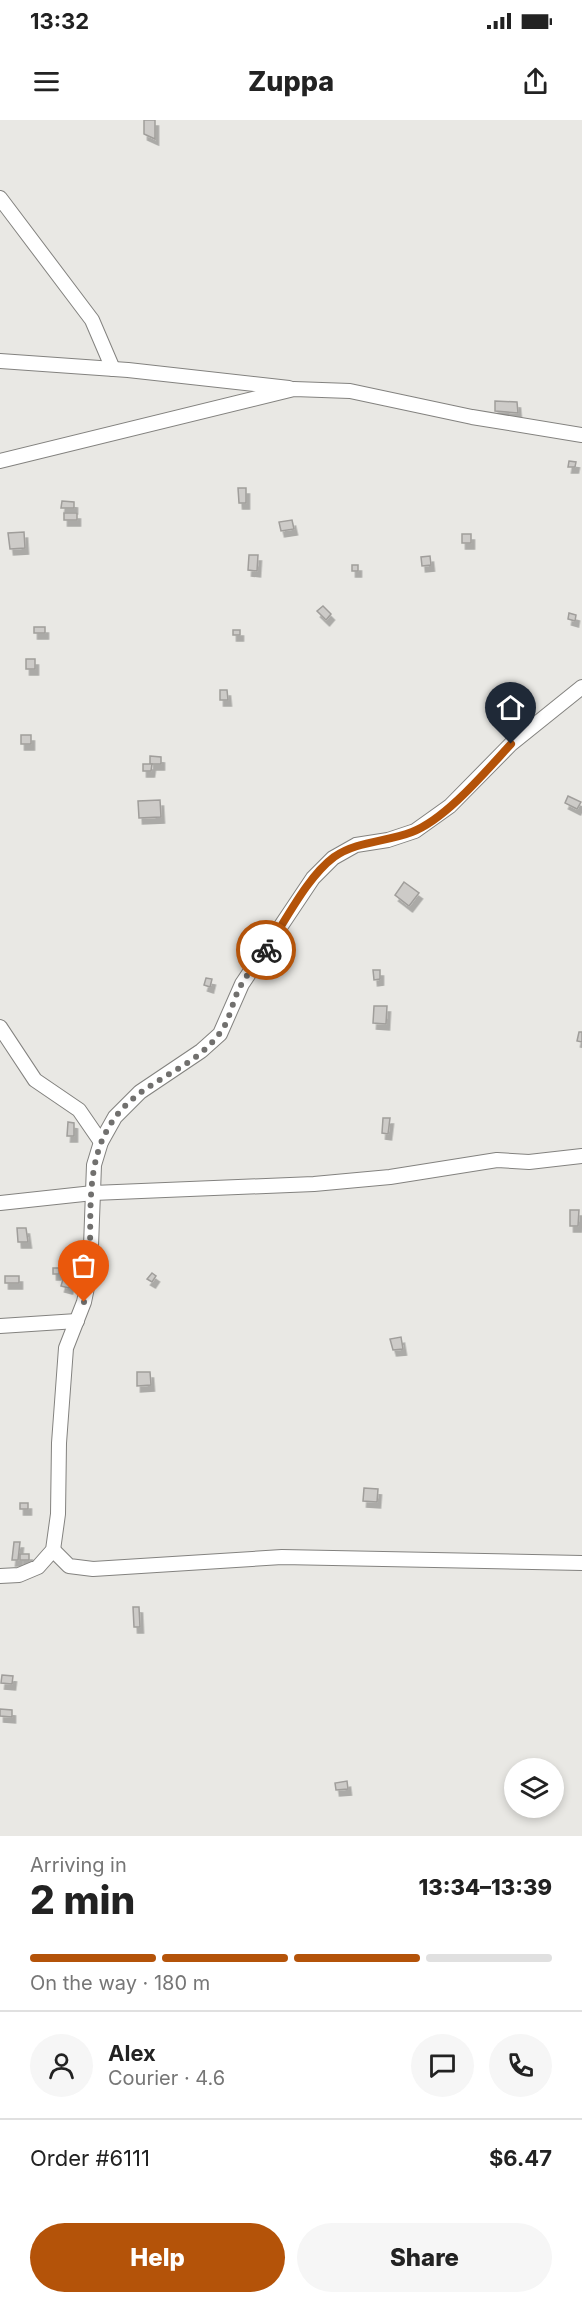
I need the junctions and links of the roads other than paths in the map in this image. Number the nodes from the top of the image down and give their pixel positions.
1 (0, 198) edge
2 (0, 361) edge
3 (113, 369) junction
4 (294, 389) junction
5 (582, 435) edge
6 (0, 461) edge
7 (582, 687) edge
8 (0, 1027) edge
9 (101, 1142) junction
10 (582, 1156) edge
11 (93, 1193) junction
12 (0, 1203) edge
13 (76, 1321) junction
14 (0, 1326) edge
15 (53, 1550) junction
16 (582, 1563) edge
17 (0, 1576) edge

1 - 3 street
2 - 3 street
3 - 4 street
4 - 5 street
4 - 6 street
7 - 9 street
8 - 9 street
9 - 11 street
10 - 11 street
11 - 12 street
11 - 13 street
13 - 14 street
13 - 15 street
15 - 16 street
15 - 17 street

